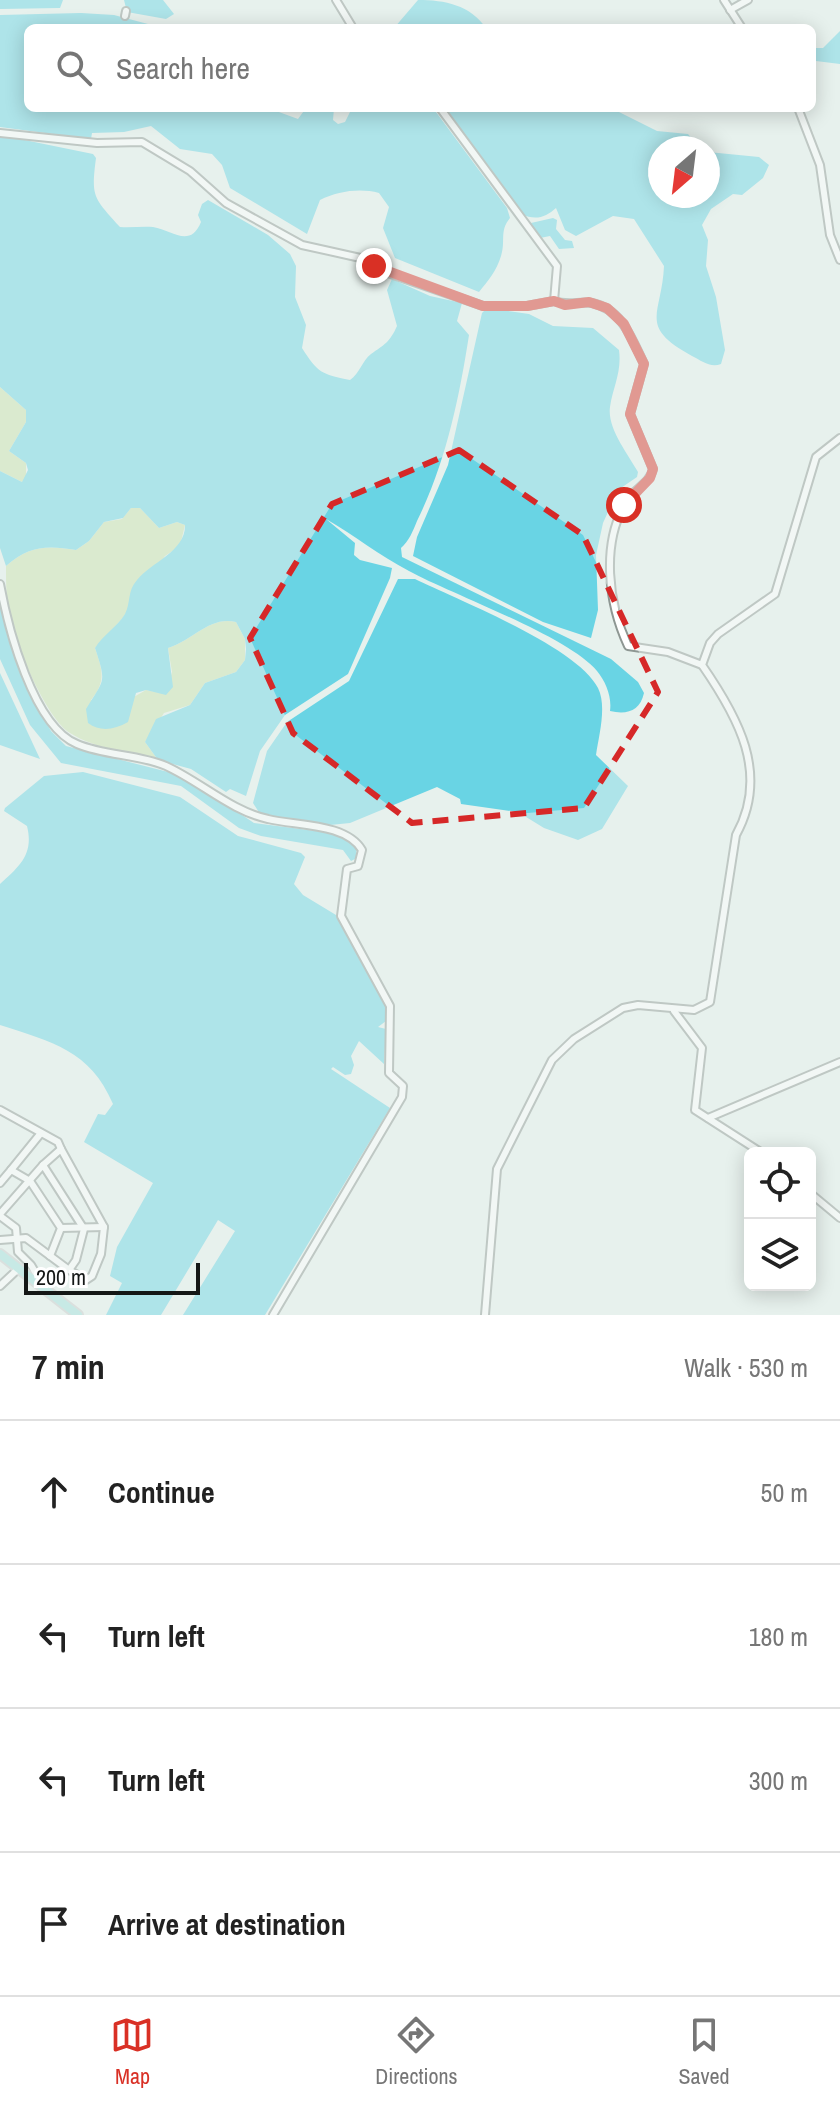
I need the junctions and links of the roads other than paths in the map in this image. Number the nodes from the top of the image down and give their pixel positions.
1 (336, 0) edge
2 (724, 0) edge
3 (748, 0) edge
4 (730, 10) junction
5 (351, 24) edge
6 (739, 24) edge
7 (443, 112) edge
8 (800, 112) edge
9 (0, 133) edge
10 (840, 260) edge
11 (554, 301) junction
12 (840, 438) edge
13 (0, 584) edge
14 (702, 665) junction
15 (674, 1011) junction
16 (840, 1062) edge
17 (0, 1110) edge
18 (708, 1118) junction
19 (41, 1133) junction
20 (753, 1147) edge
21 (61, 1149) junction
22 (43, 1165) junction
23 (11, 1170) junction
24 (30, 1181) junction
25 (0, 1183) edge
26 (816, 1198) edge
27 (0, 1215) edge
28 (840, 1218) edge
29 (104, 1227) junction
30 (61, 1228) junction
31 (84, 1229) junction
32 (17, 1239) junction
33 (0, 1240) edge
34 (0, 1254) edge
35 (50, 1256) junction
36 (18, 1269) junction
37 (69, 1270) junction
38 (0, 1286) edge
39 (46, 1291) junction
40 (78, 1315) edge
41 (273, 1315) edge
42 (485, 1315) edge

1 - 5 street
2 - 4 street
3 - 4 street
4 - 6 street
7 - 11 street
8 - 10 street
9 - 11 street
11 - 14 street
12 - 14 street
13 - 41 street
14 - 15 street
15 - 18 street
15 - 42 street
16 - 18 street
17 - 19 street
18 - 20 street
19 - 21 street
19 - 23 street
21 - 22 street
21 - 29 street
22 - 24 street
22 - 31 street
23 - 24 street
23 - 25 street
24 - 27 street
24 - 30 street
26 - 28 street
27 - 32 street
29 - 31 street
29 - 37 street
30 - 31 street
30 - 35 street
31 - 37 street
32 - 33 street
32 - 35 street
32 - 39 street
34 - 36 main road
35 - 37 street
36 - 38 street
36 - 39 main road
39 - 40 main road

